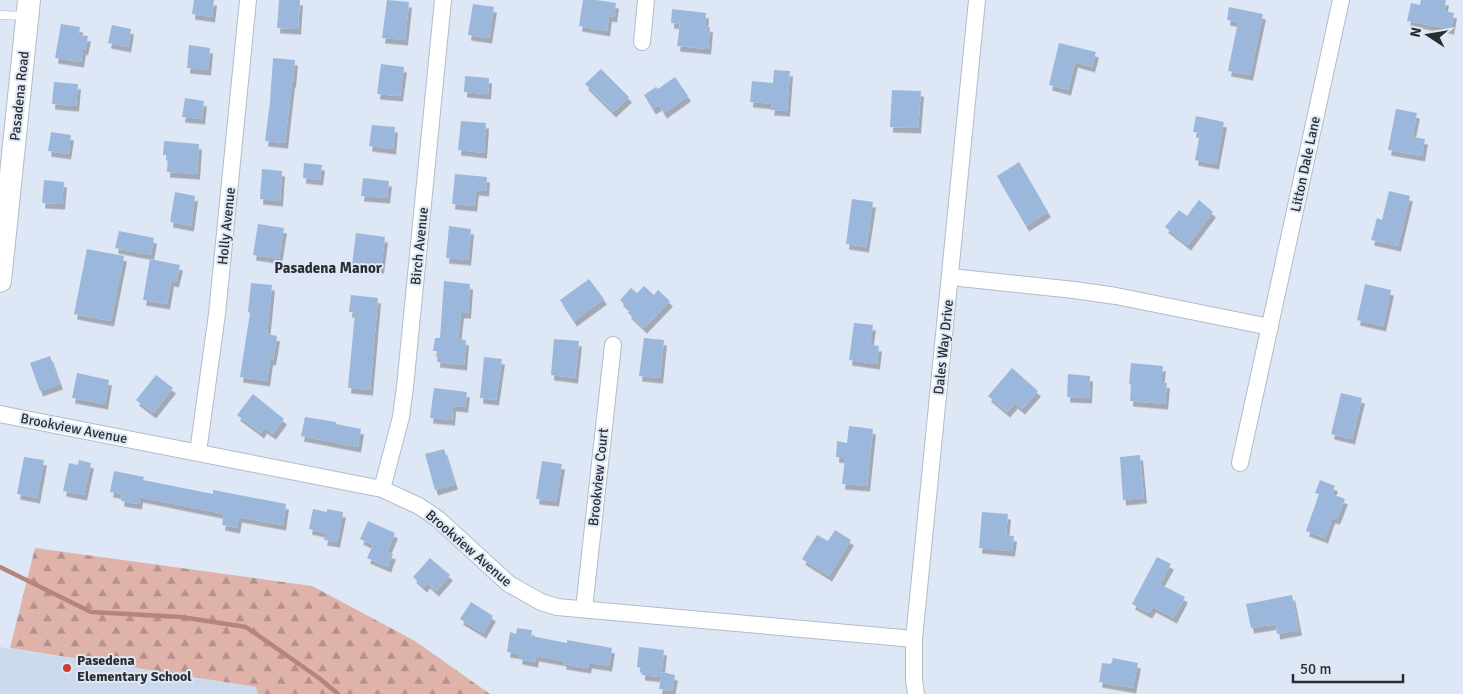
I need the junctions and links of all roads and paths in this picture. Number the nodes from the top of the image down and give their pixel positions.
1 (248, 0) edge
2 (443, 0) edge
3 (646, 0) edge
4 (977, 0) edge
5 (1341, 0) edge
6 (28, 8) edge
7 (0, 15) edge
8 (642, 42) dead end
9 (951, 277) junction
10 (0, 281) edge
11 (1270, 327) junction
12 (613, 345) dead end
13 (0, 414) edge
14 (198, 452) junction
15 (1240, 463) dead end
16 (382, 489) junction
17 (584, 609) junction
18 (914, 639) junction
19 (916, 694) edge

1 - 14 street, Holly Avenue
2 - 16 street, Birch Avenue
3 - 8 street
4 - 9 street, Dales Way Drive
5 - 11 street, Litton Dale Lane
6 - 7 lane
6 - 10 main road, Pasadena Road
9 - 11 street
9 - 18 street, Dales Way Drive
11 - 15 street, Litton Dale Lane
12 - 17 street, Brookview Court
13 - 14 street, Brookview Avenue
14 - 16 street, Brookview Avenue
16 - 17 street, Brookview Avenue
17 - 18 street, Brookview Avenue
18 - 19 street, Dales Way Drive

